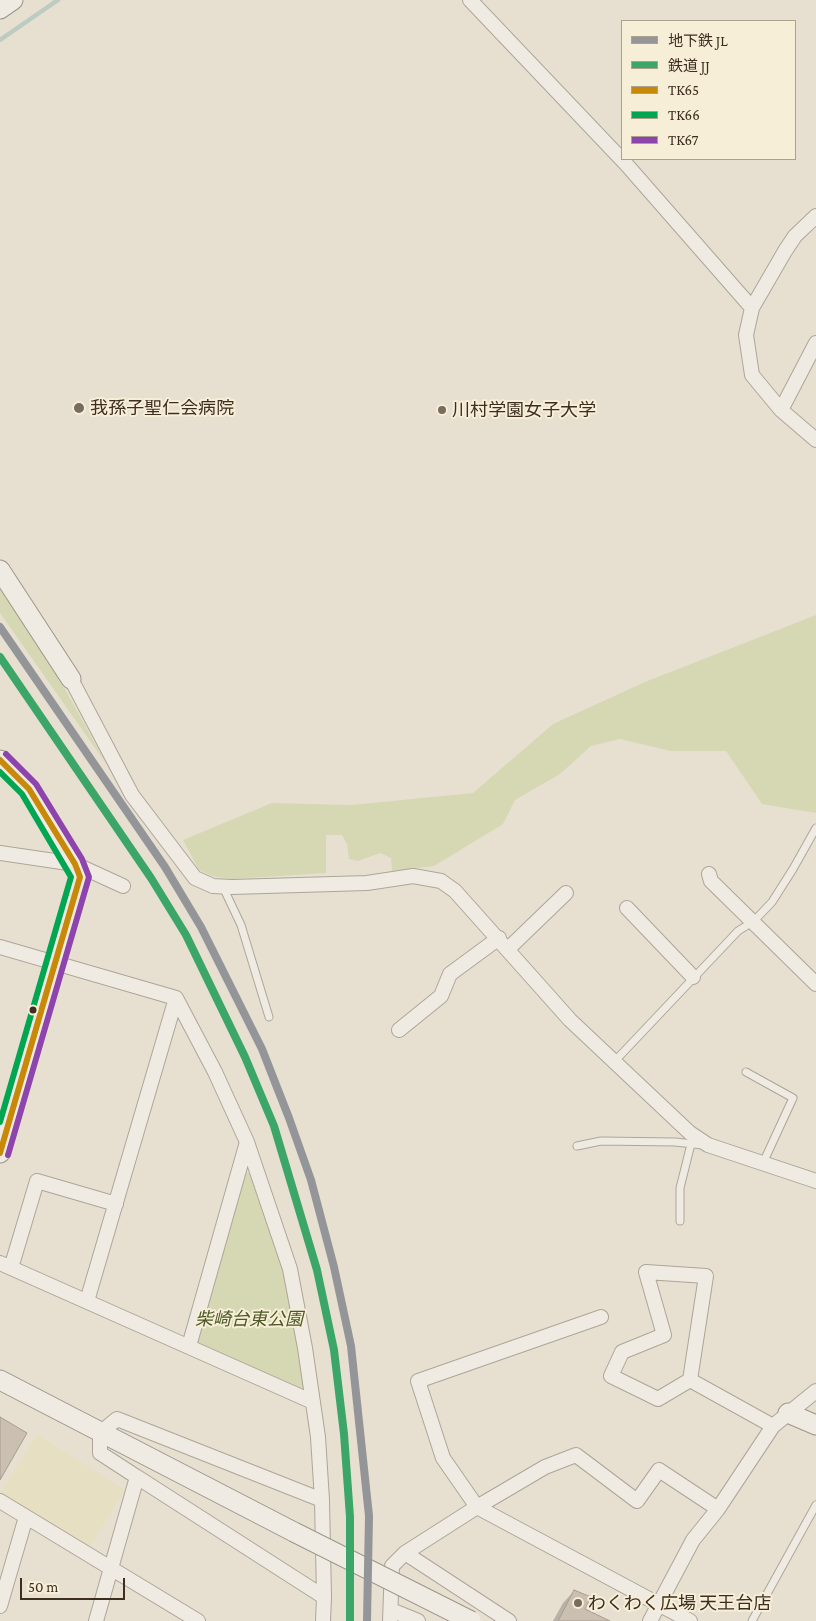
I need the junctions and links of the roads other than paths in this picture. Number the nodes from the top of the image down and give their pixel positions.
1 (13, 0) edge
2 (470, 0) edge
3 (0, 9) edge
4 (621, 159) edge
5 (622, 160) edge
6 (816, 216) edge
7 (752, 308) junction
8 (816, 343) edge
9 (781, 410) junction
10 (816, 440) edge
11 (0, 570) edge
12 (71, 679) joint
13 (0, 760) edge
14 (816, 828) edge
15 (0, 853) edge
16 (75, 864) junction
17 (709, 874) dead end
18 (123, 886) dead end
19 (223, 887) junction
20 (566, 893) dead end
21 (626, 908) dead end
22 (754, 921) junction
23 (499, 938) junction
24 (0, 947) edge
25 (508, 949) junction
26 (55, 963) junction
27 (692, 977) junction
28 (816, 984) edge
29 (176, 998) junction
30 (269, 1017) dead end
31 (399, 1030) dead end
32 (614, 1062) junction
33 (746, 1072) dead end
34 (247, 1142) junction
35 (692, 1144) junction
36 (708, 1145) junction
37 (576, 1146) dead end
38 (0, 1153) edge
39 (763, 1163) junction
40 (816, 1181) edge
41 (116, 1204) junction
42 (680, 1221) dead end
43 (6, 1265) edge
44 (87, 1301) junction
45 (601, 1318) dead end
46 (188, 1346) junction
47 (0, 1380) edge
48 (690, 1380) junction
49 (816, 1391) edge
50 (313, 1402) junction
51 (788, 1413) junction
52 (816, 1425) edge
53 (773, 1426) junction
54 (100, 1433) junction
55 (137, 1476) junction
56 (322, 1500) junction
57 (0, 1501) edge
58 (816, 1505) edge
59 (477, 1507) junction
60 (718, 1509) junction
61 (26, 1517) junction
62 (405, 1553) junction
63 (111, 1568) junction
64 (324, 1597) junction
65 (659, 1604) junction
66 (0, 1606) edge
67 (390, 1615) edge
68 (96, 1621) edge
69 (198, 1621) edge
70 (322, 1621) edge
71 (418, 1621) edge
72 (470, 1621) edge
73 (510, 1621) edge
74 (650, 1621) edge
75 (690, 1621) edge
76 (752, 1621) edge

1 - 3 street
2 - 4 street
5 - 7 street
6 - 7 street
7 - 9 street
8 - 9 street
9 - 10 street
11 - 12 street
12 - 19 street
13 - 16 street
14 - 22 lane
15 - 16 street
16 - 18 street
16 - 26 street
17 - 22 street
19 - 23 street
19 - 30 lane
20 - 25 street
21 - 27 street
22 - 27 lane
22 - 28 street
23 - 25 street
23 - 31 street
24 - 26 street
25 - 32 street
26 - 29 street
26 - 38 street
27 - 32 lane
29 - 34 street
29 - 41 street
32 - 36 street
33 - 39 lane
34 - 46 street
34 - 50 street
35 - 36 lane
35 - 37 lane
35 - 42 lane
36 - 39 street
39 - 40 street
41 - 43 street
41 - 44 street
43 - 44 street
44 - 46 street
45 - 59 street
46 - 50 street
47 - 54 street
48 - 48 street
48 - 53 street
49 - 51 street
50 - 56 street
51 - 52 street
51 - 53 street
53 - 60 street
54 - 55 street
54 - 56 street
54 - 72 street, bridge
55 - 63 street
55 - 64 street
56 - 64 street
57 - 61 street
58 - 76 lane
59 - 60 street
59 - 62 street
59 - 65 street
60 - 65 street
61 - 63 street
61 - 66 street
62 - 67 street
62 - 73 street
63 - 68 street
63 - 69 street
64 - 70 street
65 - 74 street
65 - 75 street
67 - 71 street

